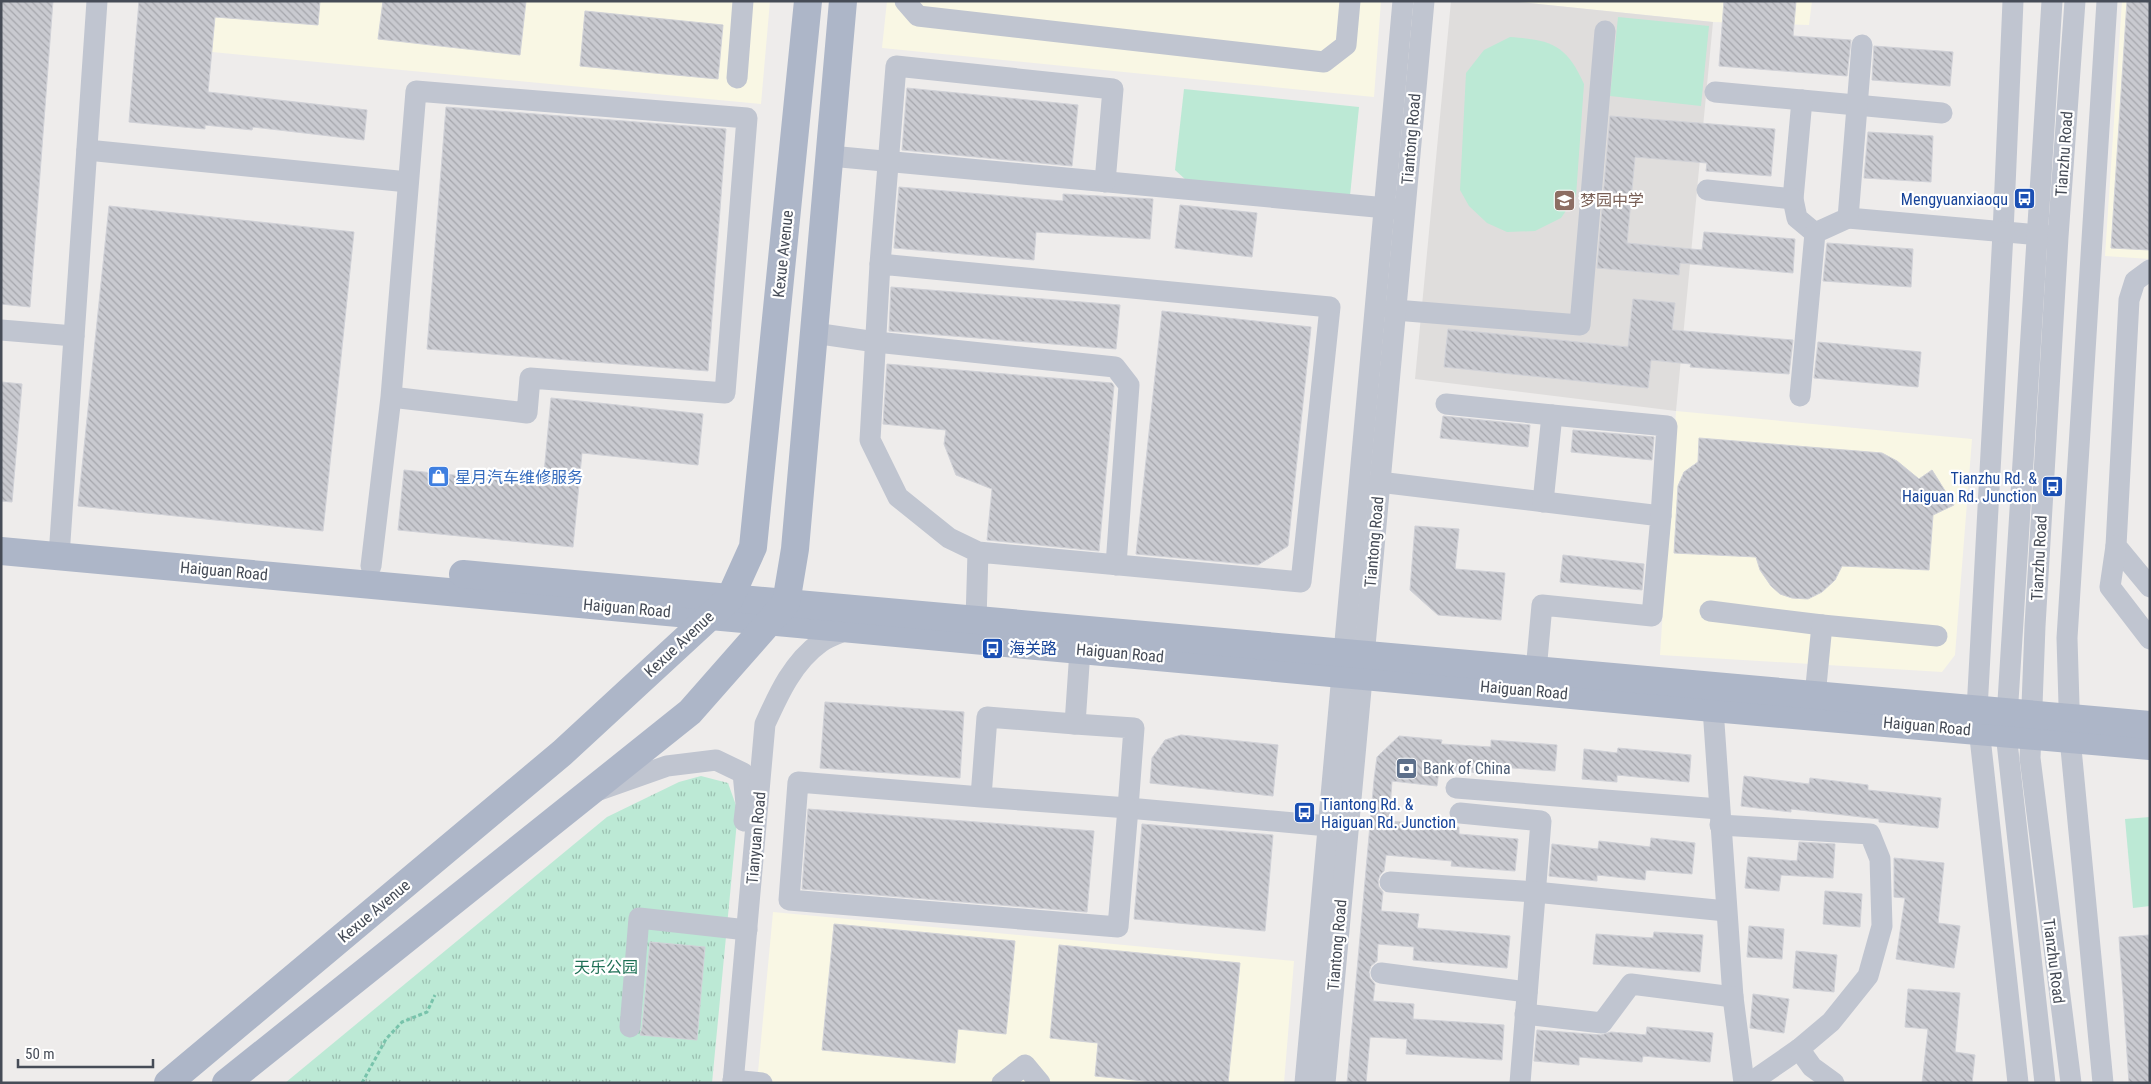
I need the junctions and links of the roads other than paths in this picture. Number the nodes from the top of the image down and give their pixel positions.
1 (97, 1) edge
2 (743, 1) edge
3 (808, 1) edge
4 (843, 1) edge
5 (905, 1) edge
6 (1350, 1) edge
7 (1403, 1) edge
8 (1424, 1) edge
9 (2013, 1) edge
10 (2052, 1) edge
11 (2075, 1) edge
12 (2107, 1) edge
13 (1604, 31) dead end
14 (1862, 45) dead end
15 (737, 78) dead end
16 (1715, 92) dead end
17 (1802, 100) junction
18 (1858, 105) junction
19 (1942, 113) dead end
20 (87, 150) junction
21 (830, 156) junction
22 (887, 161) junction
23 (408, 182) junction
24 (1105, 182) junction
25 (1707, 190) dead end
26 (1793, 199) junction
27 (1394, 209) junction
28 (1848, 218) junction
29 (1815, 233) junction
30 (2003, 233) junction
31 (2036, 235) junction
32 (2058, 236) junction
33 (880, 264) junction
34 (2149, 271) edge
35 (1395, 310) junction
36 (1, 330) edge
37 (814, 333) junction
38 (74, 336) junction
39 (876, 342) junction
40 (1800, 396) dead end
41 (391, 397) junction
42 (1446, 404) dead end
43 (1552, 415) junction
44 (1380, 482) junction
45 (1543, 502) junction
46 (1661, 516) junction
47 (1, 532) edge
48 (2116, 546) junction
49 (60, 547) junction
50 (1, 551) edge
51 (978, 552) junction
52 (1116, 565) junction
53 (371, 566) junction
54 (2150, 587) edge
55 (730, 598) junction
56 (1710, 611) dead end
57 (777, 612) junction
58 (709, 616) junction
59 (976, 620) junction
60 (1822, 625) junction
61 (849, 629) junction
62 (1937, 636) dead end
63 (2150, 639) edge
64 (1080, 650) junction
65 (1353, 664) junction
66 (1536, 671) junction
67 (1815, 696) junction
68 (1712, 697) junction
69 (1977, 720) junction
70 (1075, 724) junction
71 (2019, 724) junction
72 (2150, 726) edge
73 (2070, 728) junction
74 (2150, 746) edge
75 (1456, 788) dead end
76 (587, 794) junction
77 (981, 797) junction
78 (1128, 808) junction
79 (1460, 813) dead end
80 (1720, 817) junction
81 (1328, 826) junction
82 (1390, 882) dead end
83 (1535, 892) junction
84 (1726, 911) junction
85 (741, 929) junction
86 (1381, 973) dead end
87 (1527, 992) junction
88 (1733, 997) junction
89 (1525, 1014) junction
90 (630, 1027) dead end
91 (1799, 1050) junction
92 (729, 1082) edge
93 (168, 1083) edge
94 (226, 1083) edge
95 (762, 1083) edge
96 (1002, 1083) edge
97 (1040, 1083) edge
98 (1305, 1083) edge
99 (1325, 1083) edge
100 (1520, 1083) edge
101 (1744, 1083) edge
102 (1750, 1083) edge
103 (1834, 1083) edge
104 (2018, 1083) edge
105 (2045, 1083) edge
106 (2071, 1083) edge
107 (2103, 1083) edge

1 - 20 street
2 - 15 street
3 - 55 main road, Kexue Avenue
4 - 21 main road
5 - 6 street
7 - 27 street, Tiantong Road
8 - 27 street, Tiantong Road
9 - 30 street
10 - 31 street, Tianzhu Road
11 - 32 street, Tianzhu Road
12 - 73 street
13 - 35 street
14 - 18 street
16 - 17 street
17 - 18 street
17 - 26 street
18 - 19 street
18 - 28 street
20 - 23 street
20 - 38 street
21 - 22 street
21 - 37 main road
22 - 24 street
22 - 24 street
22 - 33 street
23 - 41 street
23 - 41 street
24 - 27 street
25 - 26 street
26 - 29 street
27 - 35 street, Tiantong Road
27 - 65 street, Tiantong Road
28 - 29 street
28 - 30 street
29 - 40 street
30 - 31 street
30 - 69 street
31 - 32 street
31 - 71 street, Tianzhu Road
32 - 71 street, Tianzhu Road
33 - 39 street
33 - 52 street
34 - 48 street
35 - 44 street, Tiantong Road
36 - 38 street
37 - 39 street
37 - 57 main road
38 - 49 street
39 - 51 street
39 - 52 street
41 - 53 street
42 - 43 street
43 - 45 street
43 - 46 street
44 - 45 street
44 - 65 street, Tiantong Road
45 - 46 street
46 - 66 street
47 - 49 main road, Haiguan Road
48 - 54 street
48 - 63 street
49 - 50 main road, Haiguan Road
49 - 53 main road, Haiguan Road
49 - 58 main road, Haiguan Road
51 - 52 street
51 - 59 street
53 - 55 main road, Haiguan Road
55 - 57 main road, Haiguan Road
55 - 58 main road, Kexue Avenue
56 - 60 street
57 - 58 main road, Haiguan Road
57 - 59 main road, Haiguan Road
57 - 61 main road, Haiguan Road
57 - 76 main road
58 - 93 main road, Kexue Avenue
59 - 65 main road, Haiguan Road
60 - 62 street
60 - 67 street
61 - 64 main road, Haiguan Road
61 - 85 street, Tianyuan Road
64 - 65 main road, Haiguan Road
64 - 70 street
65 - 66 main road, Haiguan Road
65 - 68 main road, Haiguan Road
65 - 81 street, Tiantong Road
65 - 99 street, Tiantong Road
66 - 68 main road, Haiguan Road
67 - 68 main road, Haiguan Road
67 - 69 main road, Haiguan Road
68 - 69 main road, Haiguan Road
68 - 80 street
69 - 71 main road, Haiguan Road
69 - 104 street
70 - 77 street
70 - 78 street
71 - 73 main road, Haiguan Road
71 - 105 street, Tianzhu Road
71 - 106 street, Tianzhu Road
72 - 73 main road, Haiguan Road
73 - 74 main road, Haiguan Road
73 - 107 street
75 - 80 street
76 - 85 street, Tianyuan Road
76 - 94 main road
77 - 78 street
77 - 78 street
78 - 81 street
79 - 83 street
80 - 84 street
80 - 91 street
81 - 98 street, Tiantong Road
82 - 83 street
83 - 84 street
83 - 87 street
84 - 88 street
85 - 90 street
85 - 92 street, Tianyuan Road
86 - 87 street
87 - 89 street
88 - 89 street
88 - 101 street
89 - 100 street
91 - 102 street
91 - 103 street
92 - 95 street
96 - 97 street

